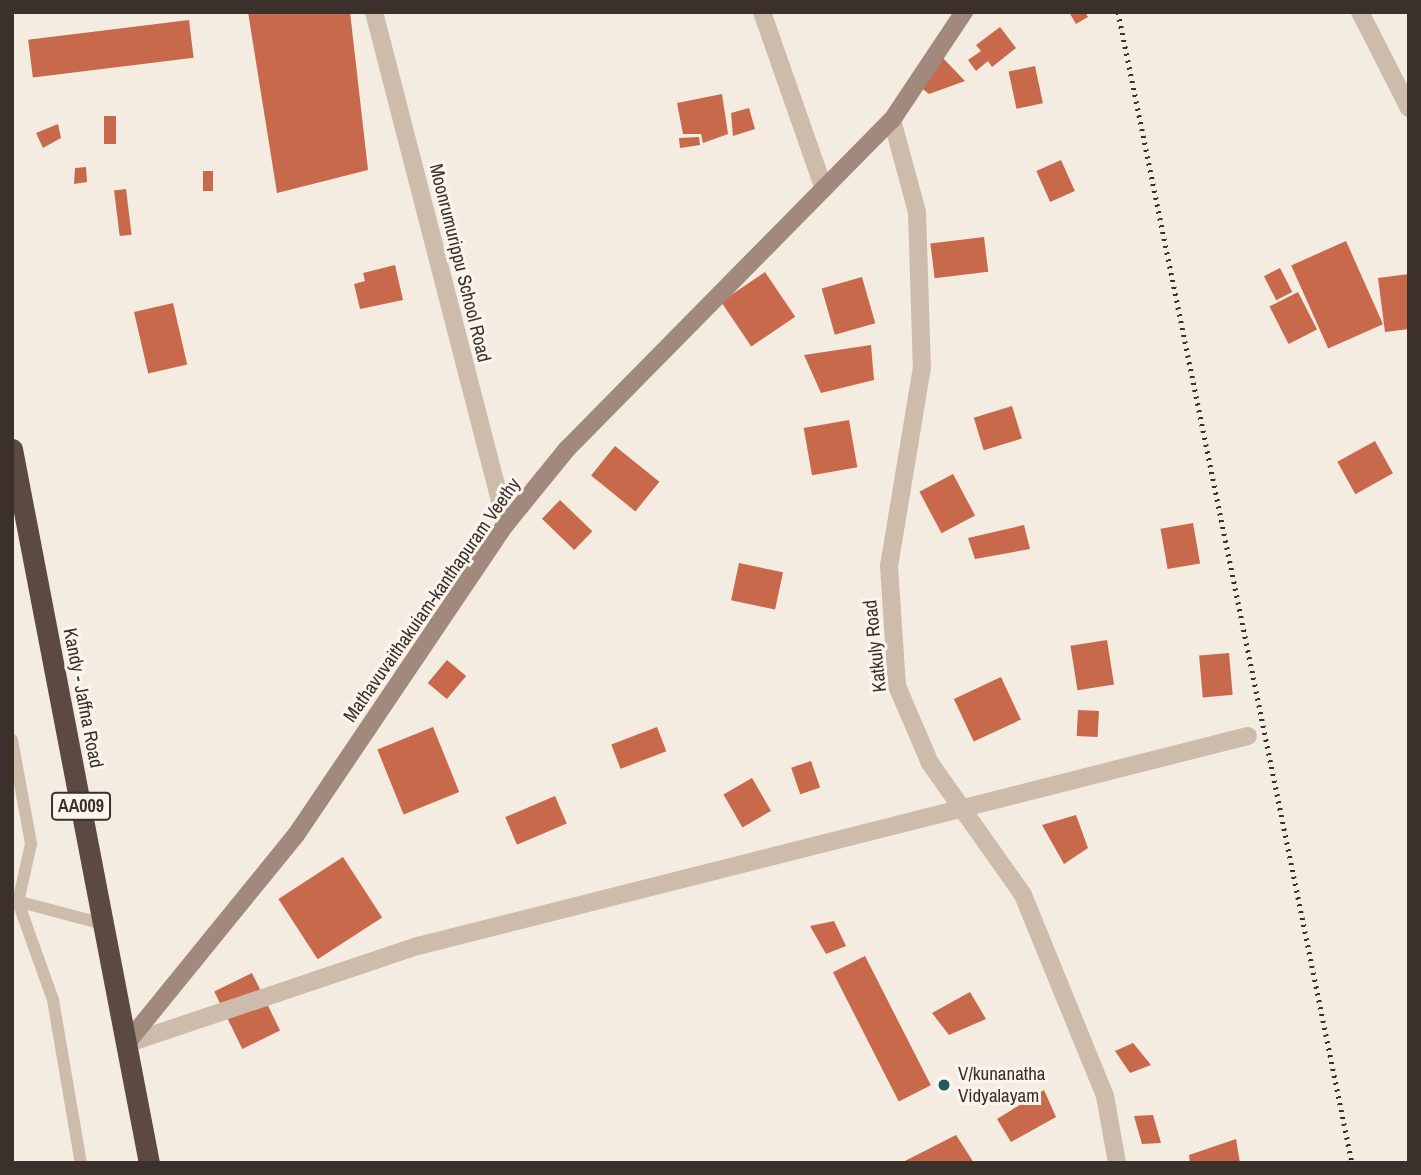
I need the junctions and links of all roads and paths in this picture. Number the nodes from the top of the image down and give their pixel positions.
1 (374, 12) edge
2 (762, 12) edge
3 (964, 12) edge
4 (1360, 12) edge
5 (1409, 108) edge
6 (892, 120) junction
7 (822, 186) junction
8 (12, 449) edge
9 (506, 524) junction
10 (1248, 736) dead end
11 (12, 740) edge
12 (960, 806) junction
13 (15, 901) edge
14 (103, 924) junction
15 (126, 1044) junction
16 (81, 1163) edge
17 (149, 1163) edge
18 (1117, 1163) edge

1 - 9 street, Moonrumurippu School Road
2 - 7 street
3 - 6 street, Mathavuvaithakuiam-kanthapuram Veethy
4 - 5 street
6 - 7 street, Mathavuvaithakuiam-kanthapuram Veethy
6 - 12 street, Katkuly Road
7 - 9 street, Mathavuvaithakuiam-kanthapuram Veethy
8 - 14 highway, Kandy - Jaffna Road / AA009
9 - 15 street, Mathavuvaithakuiam-kanthapuram Veethy
10 - 12 street
11 - 13 lane
12 - 15 street
12 - 18 street, Katkuly Road
13 - 14 lane
13 - 16 lane
14 - 15 highway, Kandy - Jaffna Road / AA009
15 - 17 highway, Kandy - Jaffna Road / AA009

